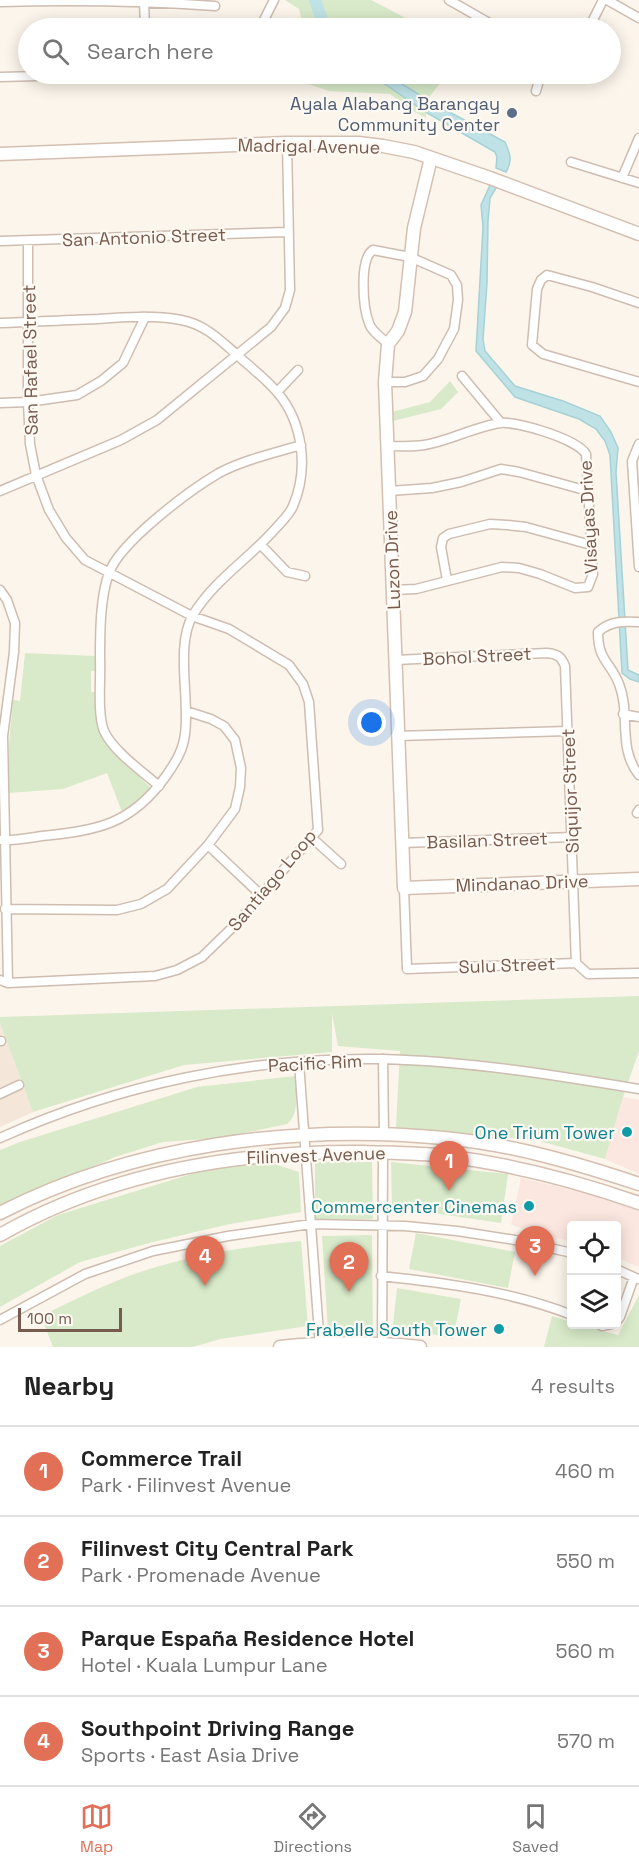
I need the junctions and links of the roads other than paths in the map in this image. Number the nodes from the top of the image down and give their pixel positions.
1 (274, 0) edge
2 (449, 0) edge
3 (605, 0) edge
4 (144, 1) edge
5 (0, 2) edge
6 (215, 6) dead end
7 (145, 18) edge
8 (265, 18) edge
9 (480, 18) edge
10 (594, 18) edge
11 (639, 18) edge
12 (0, 77) edge
13 (18, 77) edge
14 (538, 84) edge
15 (536, 91) dead end
16 (639, 138) edge
17 (286, 143) junction
18 (0, 154) edge
19 (431, 158) junction
20 (571, 162) dead end
21 (622, 178) junction
22 (639, 183) edge
23 (288, 232) junction
24 (639, 234) edge
25 (28, 241) junction
26 (0, 242) edge
27 (410, 257) junction
28 (639, 303) edge
29 (145, 316) junction
30 (29, 322) junction
31 (0, 323) edge
32 (388, 344) junction
33 (238, 356) junction
34 (298, 370) dead end
35 (462, 376) dead end
36 (385, 382) junction
37 (639, 382) edge
38 (277, 392) junction
39 (28, 402) junction
40 (0, 403) edge
41 (501, 423) junction
42 (639, 444) edge
43 (301, 445) junction
44 (386, 446) junction
45 (36, 475) junction
46 (0, 491) edge
47 (389, 491) junction
48 (588, 491) junction
49 (261, 545) junction
50 (591, 545) junction
51 (639, 567) edge
52 (109, 573) junction
53 (305, 576) dead end
54 (447, 580) junction
55 (0, 590) edge
56 (393, 590) junction
57 (192, 616) junction
58 (635, 622) edge
59 (560, 656) joint
60 (394, 660) junction
61 (186, 711) junction
62 (623, 714) junction
63 (639, 717) edge
64 (568, 730) junction
65 (1, 736) edge
66 (397, 736) junction
67 (639, 775) edge
68 (159, 786) junction
69 (572, 837) junction
70 (312, 838) junction
71 (2, 840) edge
72 (402, 843) junction
73 (208, 845) junction
74 (341, 864) dead end
75 (639, 879) edge
76 (573, 881) junction
77 (404, 888) junction
78 (262, 896) junction
79 (5, 909) junction
80 (576, 963) junction
81 (407, 969) joint
82 (639, 973) edge
83 (4, 982) edge
84 (383, 1059) junction
85 (299, 1063) junction
86 (18, 1085) dead end
87 (639, 1089) edge
88 (0, 1094) edge
89 (384, 1134) junction
90 (304, 1135) junction
91 (0, 1138) edge
92 (305, 1152) junction
93 (382, 1153) junction
94 (639, 1184) edge
95 (639, 1203) edge
96 (0, 1213) edge
97 (311, 1224) junction
98 (381, 1225) junction
99 (0, 1235) edge
100 (567, 1252) edge
101 (621, 1271) edge
102 (381, 1276) junction
103 (637, 1278) edge
104 (621, 1312) edge
105 (567, 1313) edge
106 (0, 1320) edge
107 (320, 1345) edge
108 (382, 1345) edge
109 (280, 1347) edge
110 (420, 1347) edge

1 - 8 street
2 - 9 street
3 - 10 street
3 - 11 street
4 - 5 street
4 - 6 street
4 - 7 street
12 - 13 street
14 - 15 street
16 - 21 street
17 - 18 street, Madrigal Avenue
17 - 19 street, Madrigal Avenue
17 - 23 street
19 - 24 street, Madrigal Avenue
19 - 27 street, Luzon Drive
20 - 21 street
21 - 22 street
23 - 25 street, San Antonio Street
23 - 33 street
25 - 26 street, San Antonio Street
25 - 30 street, San Rafael Street
27 - 32 street, Luzon Drive
27 - 32 street
27 - 36 street
28 - 37 street
29 - 30 street
29 - 33 street
29 - 39 street
30 - 31 street
30 - 39 street, San Rafael Street
32 - 36 street, Luzon Drive
33 - 38 street
33 - 45 street
34 - 38 street
35 - 41 street
36 - 44 street, Luzon Drive
38 - 43 street
39 - 40 street
39 - 45 street, San Rafael Street
41 - 44 street, Visayas Drive
41 - 48 street, Visayas Drive
42 - 51 street
43 - 49 street
43 - 52 street
44 - 47 street, Luzon Drive
45 - 46 street
45 - 52 street, San Rafael Street
47 - 48 street
47 - 56 street, Luzon Drive
48 - 50 street, Visayas Drive
49 - 53 street
49 - 57 street
50 - 54 street, Visayas Drive
50 - 54 street
52 - 57 street, San Rafael Street
52 - 68 street
54 - 56 street, Visayas Drive
55 - 65 street
56 - 60 street, Luzon Drive
57 - 61 street
57 - 70 street, Santiago Loop
58 - 62 street
59 - 60 street, Bohol Street
59 - 64 street, Siquijor Street
60 - 66 street, Luzon Drive
61 - 68 street
61 - 73 street
62 - 63 street
62 - 67 street
64 - 66 street
64 - 69 street, Siquijor Street
65 - 71 street
66 - 72 street, Luzon Drive
68 - 71 street
69 - 72 street, Basilan Street
69 - 76 street, Siquijor Street
70 - 74 street
70 - 78 street, Santiago Loop
71 - 79 street
72 - 77 street, Luzon Drive
73 - 78 street
73 - 79 street
75 - 76 street, Mindanao Drive
76 - 77 street, Mindanao Drive
76 - 80 street, Siquijor Street
77 - 81 street, Luzon Drive
78 - 83 street, Santiago Loop
79 - 83 street
80 - 81 street, Sulu Street
80 - 82 street, Sulu Street
84 - 85 street, Pacific Rim
84 - 87 street, Pacific Rim
84 - 89 street
85 - 90 street
85 - 91 street, Pacific Rim
86 - 88 street
89 - 90 street, Filinvest Avenue
89 - 94 street, Filinvest Avenue
90 - 92 street
90 - 96 street, Filinvest Avenue
92 - 93 street, Filinvest Avenue
92 - 97 street
92 - 99 street, Filinvest Avenue
93 - 95 street, Filinvest Avenue
93 - 98 street
97 - 98 street
97 - 106 street
97 - 107 street
98 - 100 street
98 - 102 street
101 - 103 street
102 - 105 street
102 - 108 street
103 - 104 street
107 - 108 street
107 - 109 street
108 - 110 street

